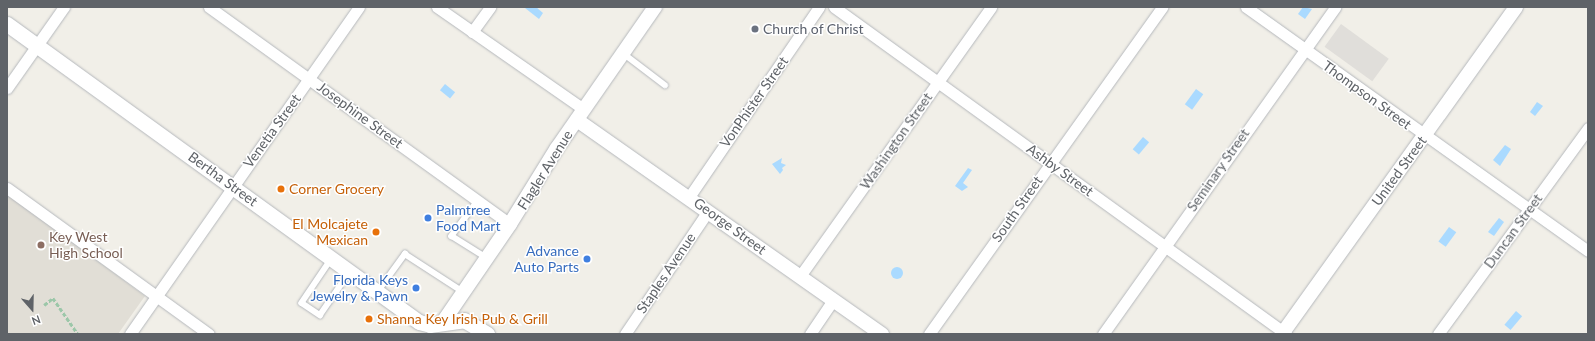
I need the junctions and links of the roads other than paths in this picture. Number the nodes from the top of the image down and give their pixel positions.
1 (64, 7) edge
2 (209, 7) edge
3 (359, 7) edge
4 (438, 7) edge
5 (490, 7) edge
6 (655, 7) edge
7 (819, 7) edge
8 (834, 7) edge
9 (991, 7) edge
10 (1162, 7) edge
11 (1246, 7) edge
12 (1335, 7) edge
13 (1516, 7) edge
14 (7, 24) edge
15 (472, 32) junction
16 (38, 46) junction
17 (1304, 50) junction
18 (623, 53) junction
19 (310, 79) junction
20 (938, 82) junction
21 (666, 85) dead end
22 (7, 88) edge
23 (580, 114) junction
24 (1588, 128) edge
25 (1424, 136) junction
26 (1050, 163) junction
27 (233, 186) junction
28 (7, 188) edge
29 (689, 197) junction
30 (478, 201) junction
31 (1530, 208) junction
32 (708, 211) junction
33 (510, 224) junction
34 (1163, 247) junction
35 (1588, 251) edge
36 (486, 257) junction
37 (332, 258) junction
38 (350, 271) junction
39 (800, 276) junction
40 (462, 291) junction
41 (378, 292) junction
42 (157, 296) junction
43 (833, 300) junction
44 (439, 328) edge
45 (1284, 333) edge
46 (130, 334) edge
47 (209, 334) edge
48 (487, 334) edge
49 (625, 334) edge
50 (810, 334) edge
51 (882, 334) edge
52 (929, 334) edge
53 (1103, 334) edge
54 (1438, 334) edge

1 - 16 street
2 - 19 street, Josephine Street
3 - 19 street, Venetia Street
4 - 15 street, George Street
5 - 15 street
6 - 18 street, Flagler Avenue
7 - 29 street, VonPhister Street
8 - 20 street, Ashby Street
9 - 20 street, Washington Street
10 - 26 street, South Street
11 - 17 street, Thompson Street
12 - 17 street, Seminary Street
13 - 25 street, United Street
14 - 16 main road, Bertha Street
15 - 23 street, George Street
16 - 22 street
16 - 27 main road, Bertha Street
17 - 25 street, Thompson Street
17 - 34 street, Seminary Street
18 - 21 lane
18 - 23 street, Flagler Avenue
19 - 27 street, Venetia Street
19 - 30 street, Josephine Street
20 - 26 street, Ashby Street
20 - 39 street, Washington Street
23 - 29 street, George Street
23 - 33 street, Flagler Avenue
24 - 31 street, Duncan Street
25 - 31 street, Thompson Street
25 - 45 street, United Street
26 - 34 street, Ashby Street
26 - 52 street, South Street
27 - 37 main road, Bertha Street
27 - 42 street, Venetia Street
28 - 42 street
29 - 32 street, George Street
30 - 33 street, Josephine Street
30 - 36 lane
31 - 35 street, Thompson Street
31 - 54 street, Duncan Street
32 - 39 street, George Street
32 - 49 street, Staples Avenue
33 - 36 street, Flagler Avenue
34 - 45 street, Ashby Street
34 - 53 street, Seminary Street
36 - 40 street, Flagler Avenue
37 - 38 main road, Bertha Street
37 - 38 lane
38 - 41 main road, Bertha Street
39 - 43 street, George Street
40 - 41 lane
40 - 44 street, Flagler Avenue
41 - 44 main road, Bertha Street
42 - 46 street, Venetia Street
42 - 47 street
43 - 50 street
43 - 51 street, George Street
44 - 48 main road, Bertha Street

